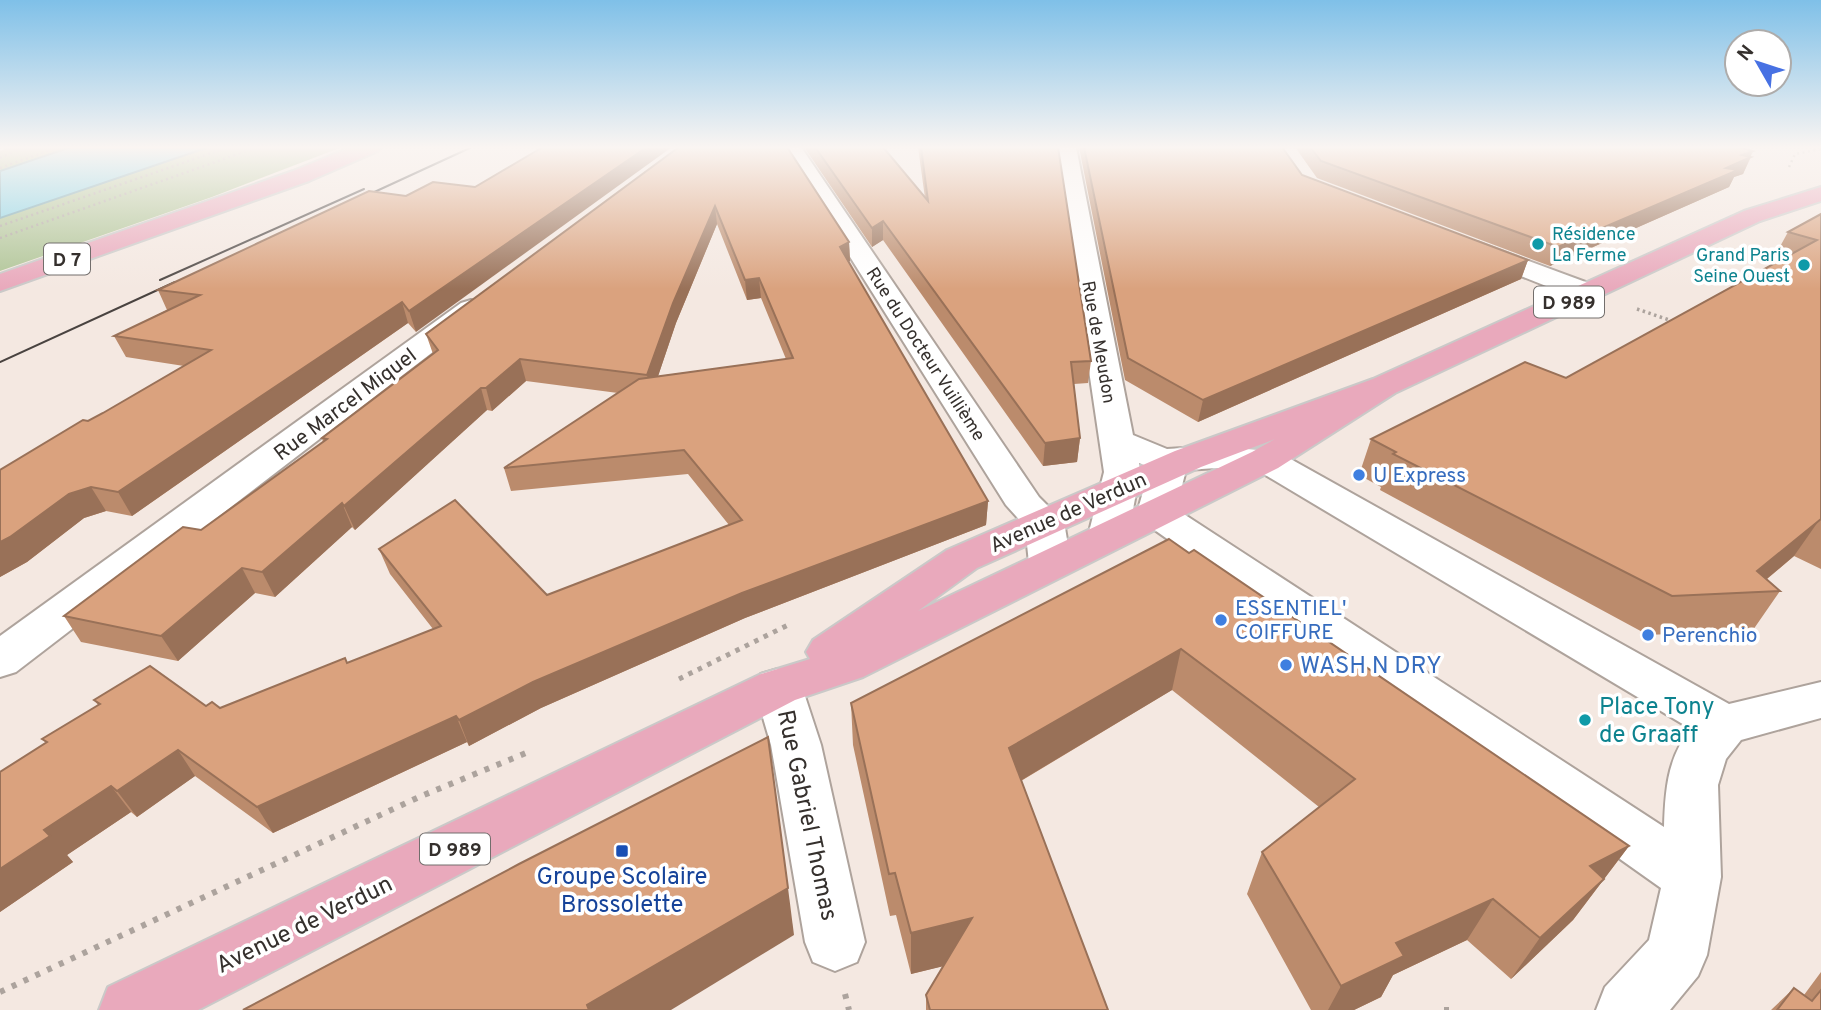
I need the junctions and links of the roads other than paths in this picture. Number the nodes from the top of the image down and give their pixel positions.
1 (250, 194) edge
2 (821, 194) edge
3 (1074, 194) edge
4 (1796, 194) edge
5 (1455, 242) edge
6 (0, 283) edge
7 (500, 288) edge
8 (1589, 293) junction
9 (1384, 386) junction
10 (1116, 440) junction
11 (1265, 460) junction
12 (1178, 462) junction
13 (1136, 501) junction
14 (1047, 543) junction
15 (0, 660) edge
16 (778, 687) junction
17 (1821, 701) edge
18 (1724, 725) junction
19 (1692, 877) junction
20 (835, 942) dead end
21 (131, 1010) edge
22 (1628, 1010) edge

1 - 6 main road, D 7
2 - 14 street, Rue du Docteur Vuillième
3 - 10 street, Rue de Meudon
4 - 8 main road, Avenue de Verdun / D 989
5 - 8 street
7 - 15 street, Rue Marcel Miquel
8 - 9 main road, Avenue de Verdun / D 989
9 - 11 main road, Avenue de Verdun / D 989
9 - 12 main road, Avenue de Verdun / D 989
10 - 12 street
10 - 13 street, Rue de Meudon
11 - 12 street
11 - 13 main road, Avenue de Verdun / D 989
11 - 18 street
12 - 13 street
13 - 14 main road, Avenue de Verdun / D 989
13 - 14 main road, Avenue de Verdun / D 989
13 - 19 street
14 - 16 main road, Avenue de Verdun / D 989
16 - 20 street, Rue Gabriel Thomas
16 - 21 main road, Avenue de Verdun / D 989
17 - 18 street
18 - 19 street
19 - 22 street

